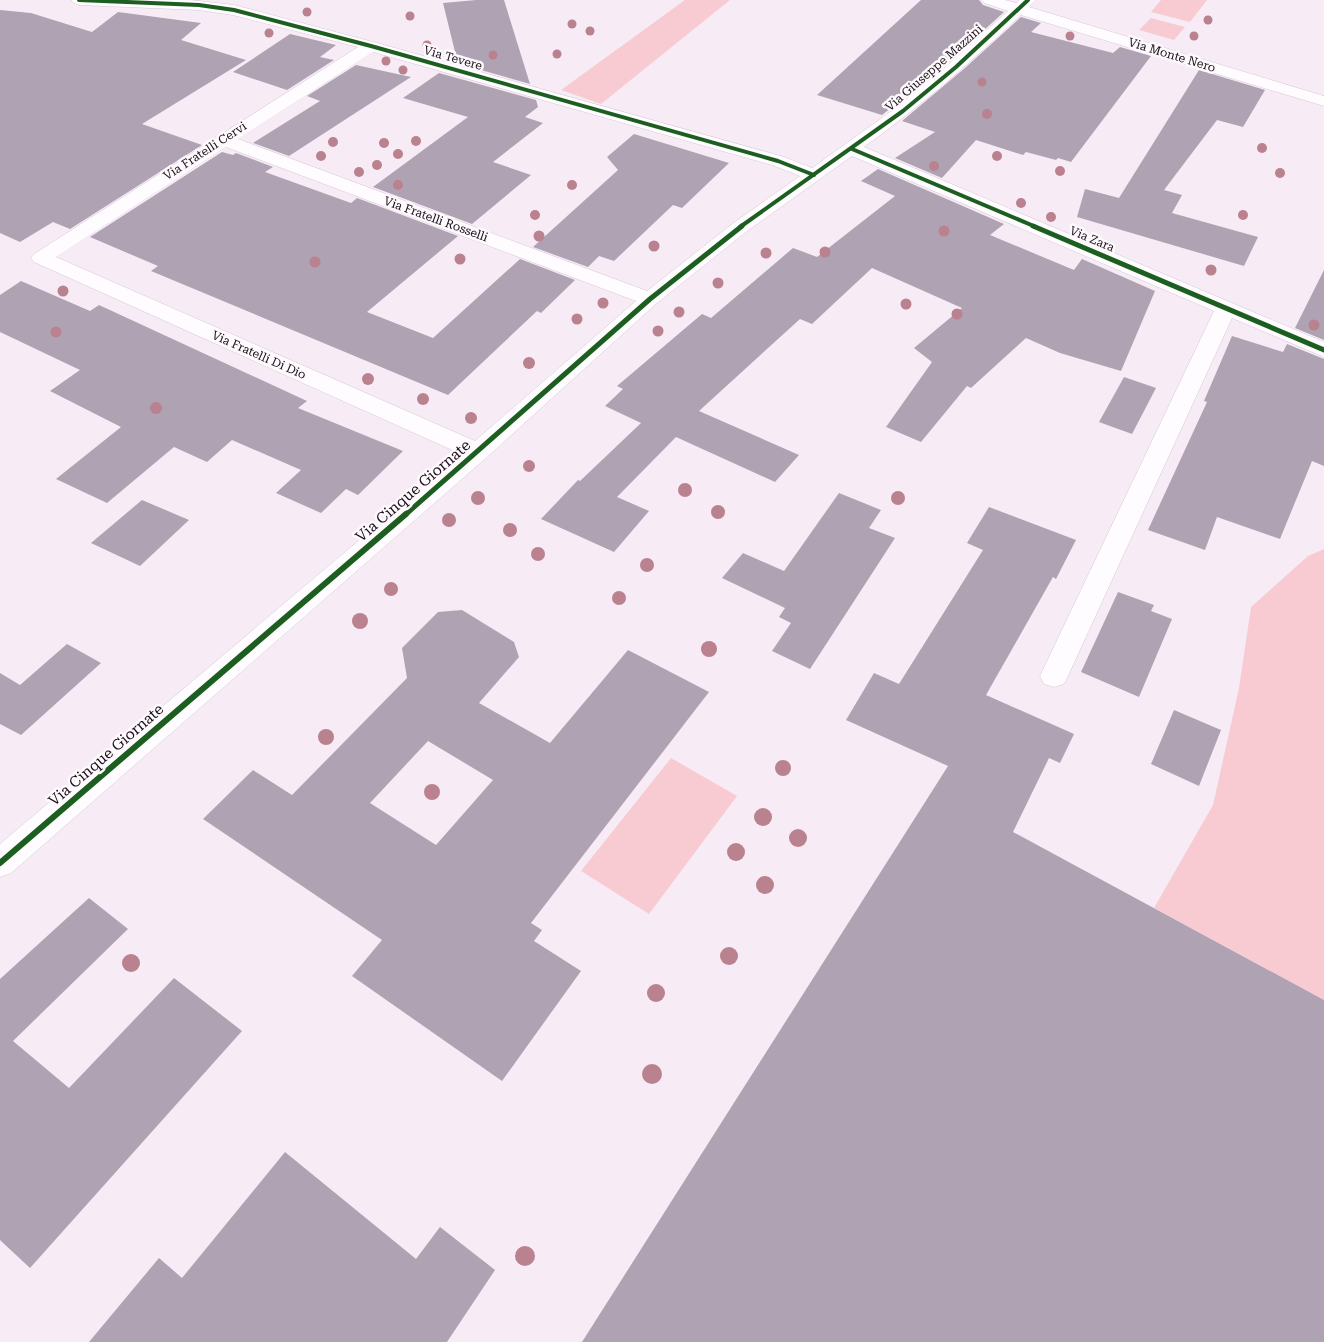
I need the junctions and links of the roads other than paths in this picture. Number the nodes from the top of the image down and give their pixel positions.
1 (79, 0) edge
2 (989, 0) edge
3 (1023, 4) edge
4 (371, 46) junction
5 (1324, 101) edge
6 (222, 140) junction
7 (852, 149) junction
8 (814, 175) junction
9 (41, 258) joint
10 (650, 299) junction
11 (1226, 308) junction
12 (1324, 350) edge
13 (478, 452) junction
14 (1054, 676) dead end
15 (0, 863) edge

1 - 4 street, Via Tevere
2 - 3 street, Via Monte Nero
3 - 5 street, Via Monte Nero
3 - 7 street, Via Giuseppe Mazzini
4 - 6 street, Via Fratelli Cervi
4 - 8 street, Via Tevere
6 - 9 street, Via Fratelli Cervi
6 - 10 street, Via Fratelli Rosselli
7 - 8 street, Via Cinque Giornate
7 - 11 street, Via Zara
8 - 10 street, Via Cinque Giornate
9 - 13 street, Via Fratelli Di Dio
10 - 13 street, Via Cinque Giornate
11 - 12 street, Via Zara
11 - 14 street
13 - 15 street, Via Cinque Giornate

